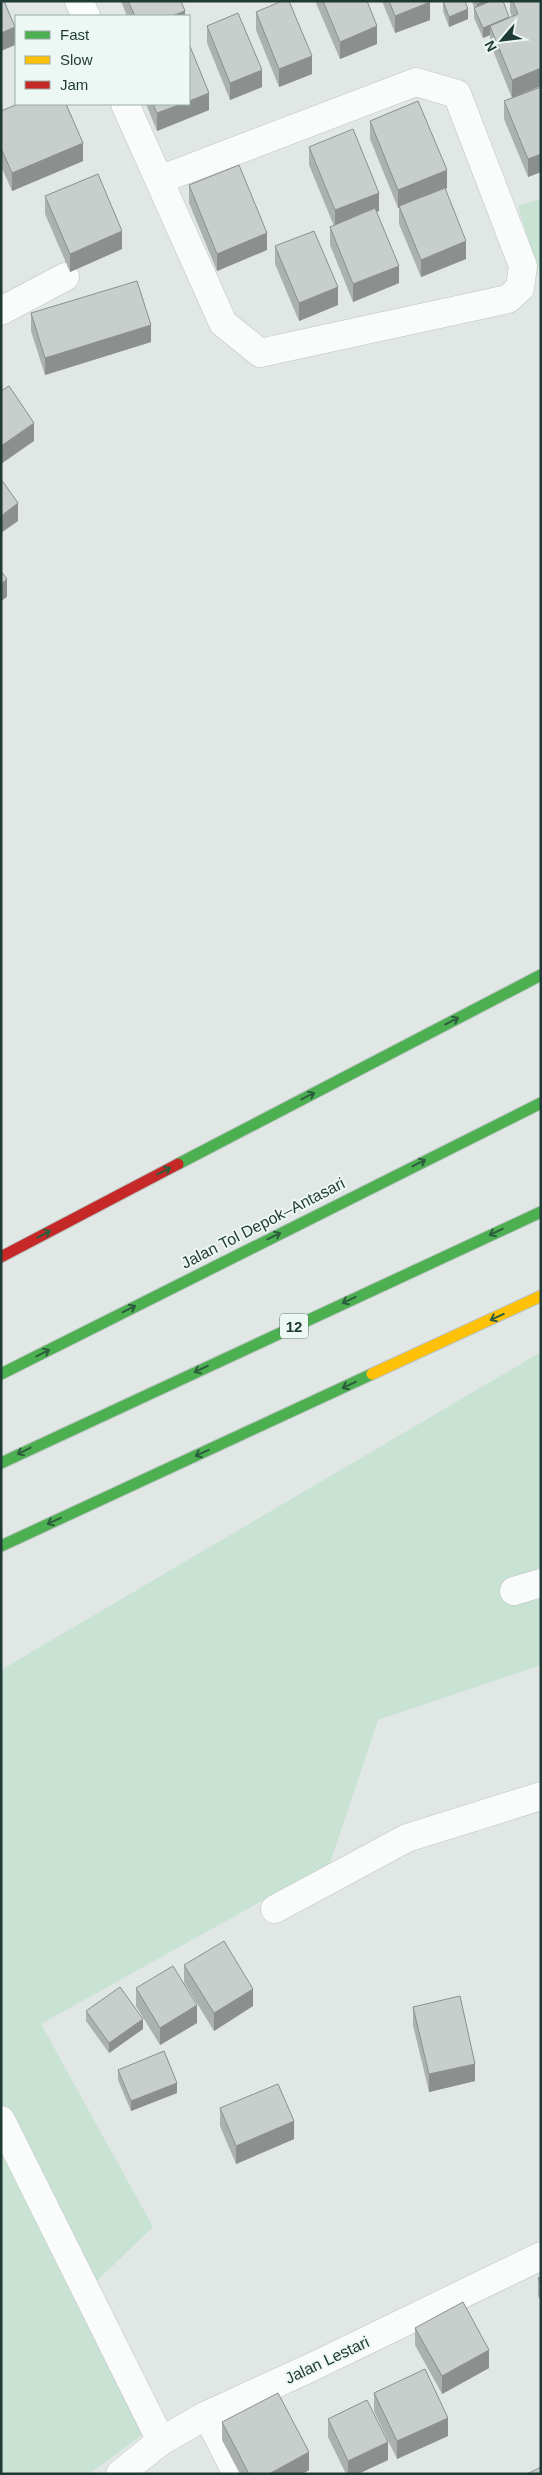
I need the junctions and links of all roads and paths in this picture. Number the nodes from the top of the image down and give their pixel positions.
1 (79, 1) edge
2 (86, 15) edge
3 (125, 105) edge
4 (159, 180) junction
5 (65, 277) dead end
6 (1, 311) edge
7 (541, 975) edge
8 (541, 1103) edge
9 (541, 1212) edge
10 (1, 1257) edge
11 (541, 1296) edge
12 (1, 1374) edge
13 (1, 1463) edge
14 (1, 1546) edge
15 (541, 1583) edge
16 (514, 1591) dead end
17 (541, 1796) edge
18 (275, 1909) dead end
19 (1, 2120) edge
20 (541, 2256) edge
21 (207, 2415) junction
22 (161, 2441) junction
23 (120, 2474) edge
24 (237, 2474) edge

1 - 2 street
3 - 4 street
4 - 4 street
5 - 6 street
10 -> 7 highway
12 -> 8 highway, Jalan Tol Depok–Antasari
9 -> 13 highway, 12
11 -> 14 highway
15 - 16 street
17 - 18 street
19 - 22 street
20 - 21 street, Jalan Lestari
21 - 22 street, Jalan Lestari
21 - 24 street
22 - 23 street, Jalan Lestari

